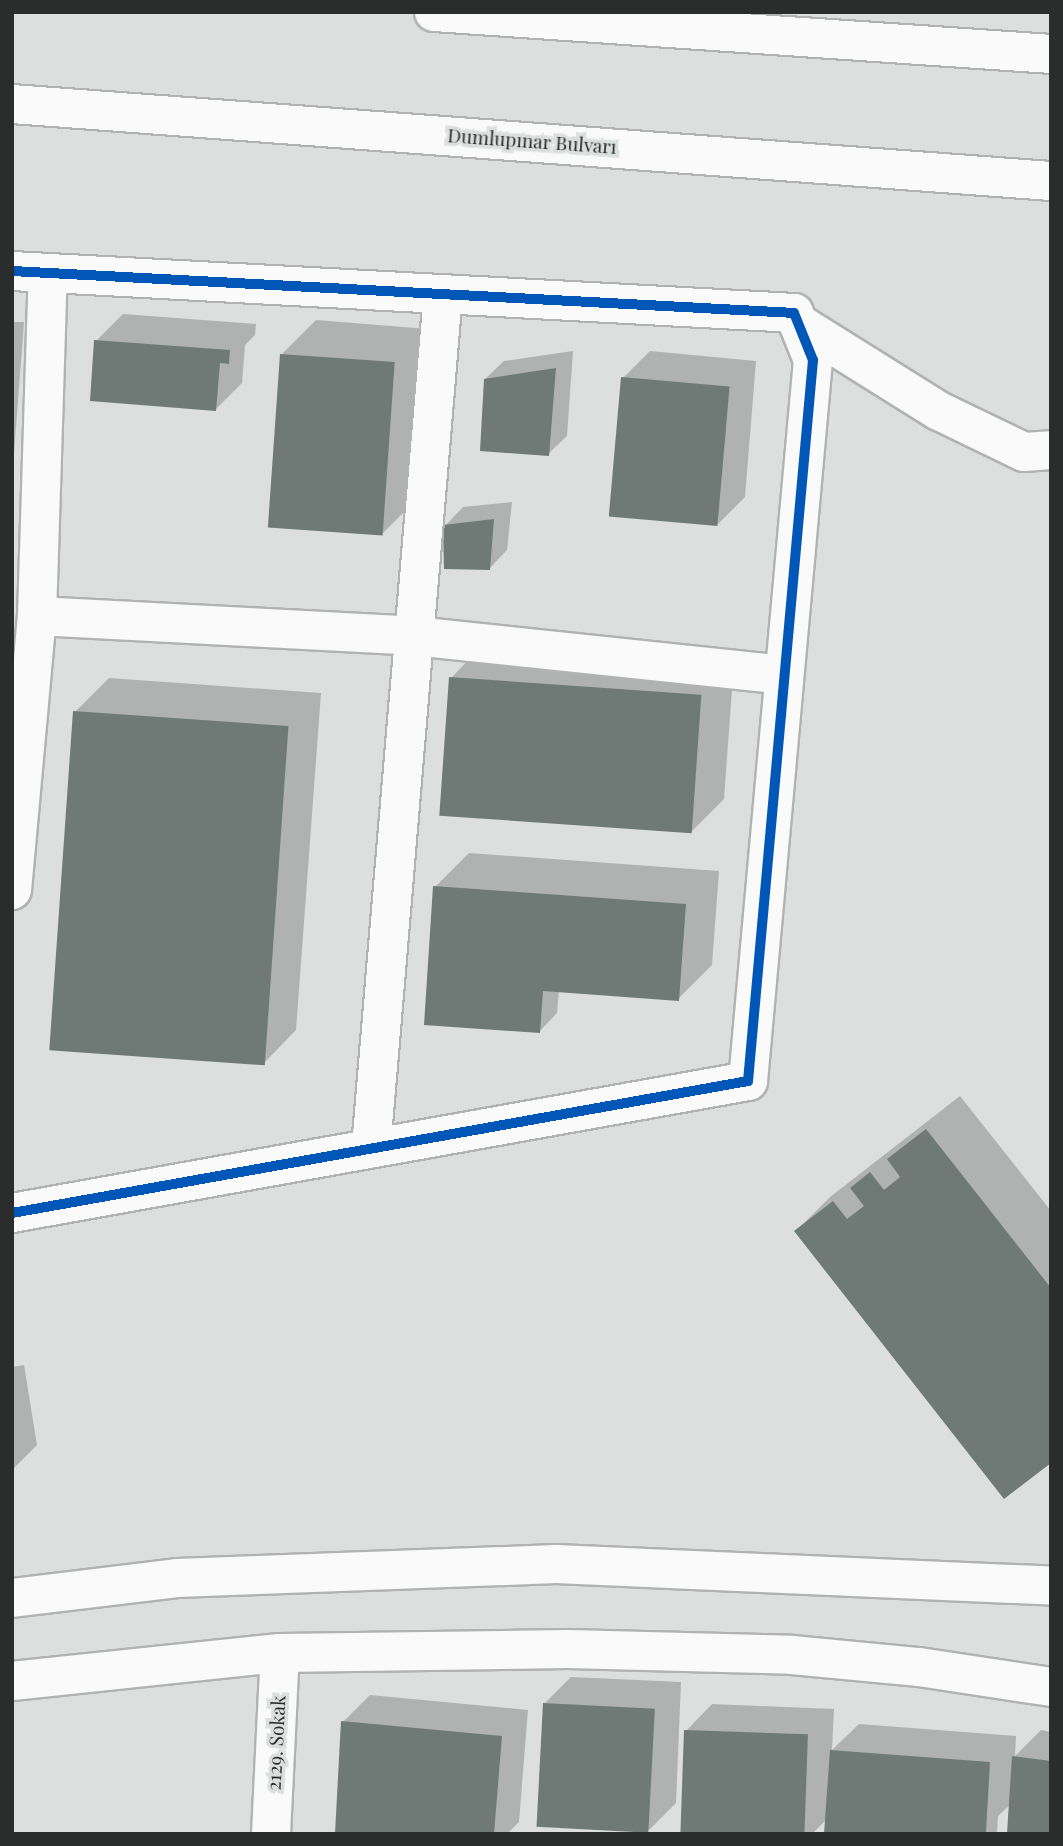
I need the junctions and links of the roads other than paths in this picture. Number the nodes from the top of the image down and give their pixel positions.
1 (434, 12) edge
2 (1051, 54) edge
3 (12, 104) edge
4 (1051, 181) edge
5 (30, 272) edge
6 (443, 294) junction
7 (798, 323) junction
8 (1051, 450) edge
9 (37, 616) junction
10 (414, 636) junction
11 (785, 675) junction
12 (14, 833) edge
13 (12, 890) edge
14 (371, 1148) junction
15 (12, 1213) edge
16 (1051, 1586) edge
17 (12, 1598) edge
18 (280, 1653) junction
19 (12, 1681) edge
20 (1051, 1687) edge
21 (271, 1834) edge

1 - 2 main road
3 - 4 main road, Dumlupınar Bulvarı
5 - 6 main road
5 - 9 main road
6 - 7 main road
6 - 10 main road
7 - 8 main road
7 - 11 main road
9 - 10 main road
9 - 12 main road
10 - 11 main road
10 - 14 main road
11 - 14 main road
12 - 13 main road
14 - 15 main road
16 - 17 main road
18 - 19 main road
18 - 20 main road
18 - 21 main road, 2129. Sokak

